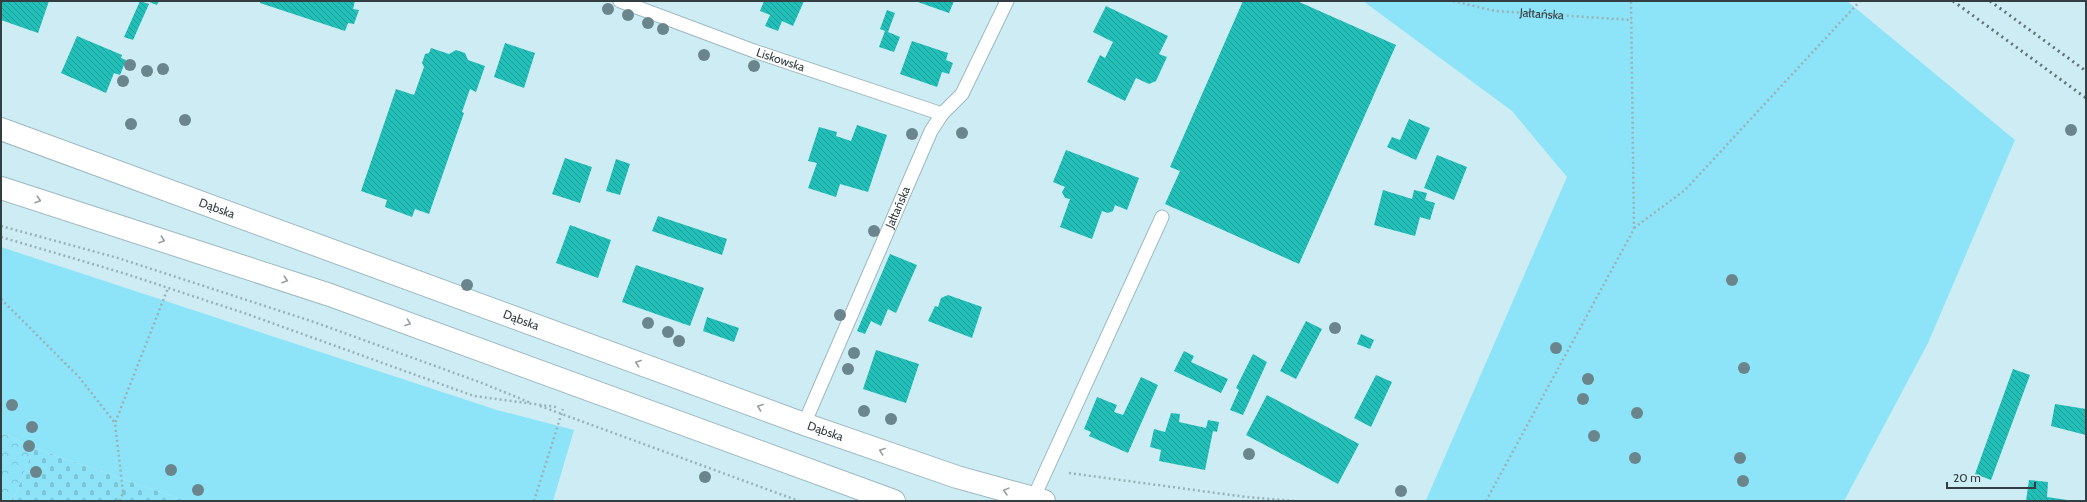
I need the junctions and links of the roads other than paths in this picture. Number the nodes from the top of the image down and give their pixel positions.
1 (620, 1) edge
2 (1007, 1) edge
3 (942, 114) junction
4 (1, 129) edge
5 (1, 188) edge
6 (1162, 217) dead end
7 (804, 424) junction
8 (1038, 500) edge
9 (894, 501) edge

1 - 3 lane, Liskowska
2 - 3 lane, Jałtańska
3 - 7 lane, Jałtańska
7 -> 4 street, Dąbska
5 -> 9 street
6 - 8 lane
8 -> 7 street, Dąbska

